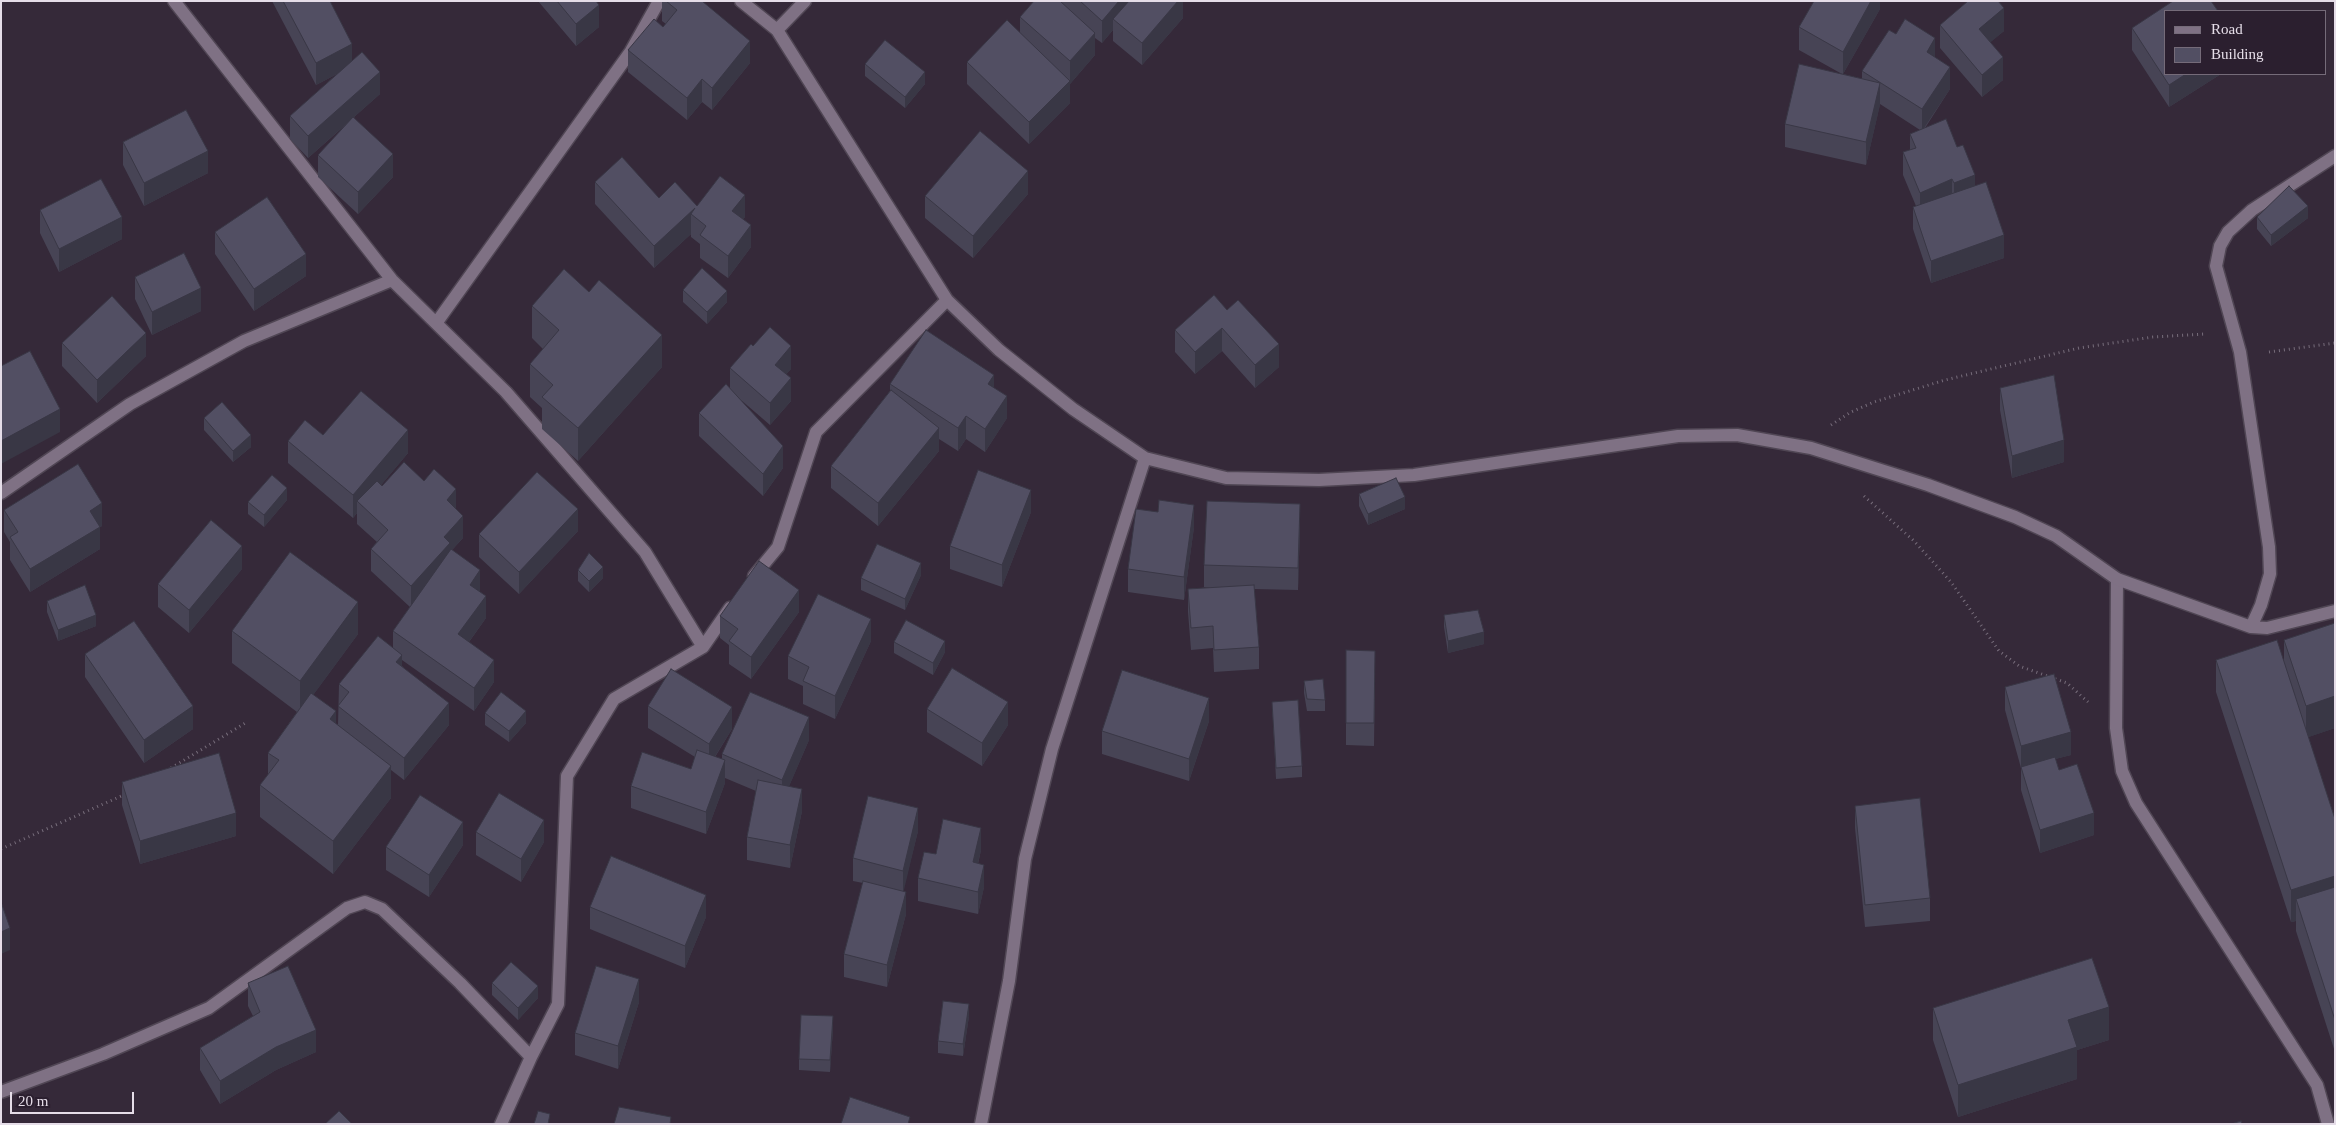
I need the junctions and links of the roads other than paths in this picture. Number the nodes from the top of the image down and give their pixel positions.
1 (174, 1) edge
2 (659, 1) edge
3 (741, 1) edge
4 (805, 1) edge
5 (777, 30) junction
6 (2335, 156) edge
7 (392, 280) junction
8 (947, 300) junction
9 (437, 322) junction
10 (1145, 458) junction
11 (1, 493) edge
12 (2117, 579) junction
13 (2335, 611) edge
14 (2251, 627) junction
15 (703, 646) junction
16 (531, 1057) junction
17 (1, 1092) edge
18 (501, 1124) edge
19 (982, 1124) edge
20 (2328, 1124) edge

1 - 7 street
2 - 9 street
3 - 5 street
4 - 5 street
5 - 8 street
6 - 14 street
7 - 9 street
7 - 11 street
8 - 10 street
8 - 15 street
9 - 15 street
10 - 12 street
10 - 19 street
12 - 14 street
12 - 20 street
13 - 14 street
15 - 16 street
16 - 17 street
16 - 18 street

